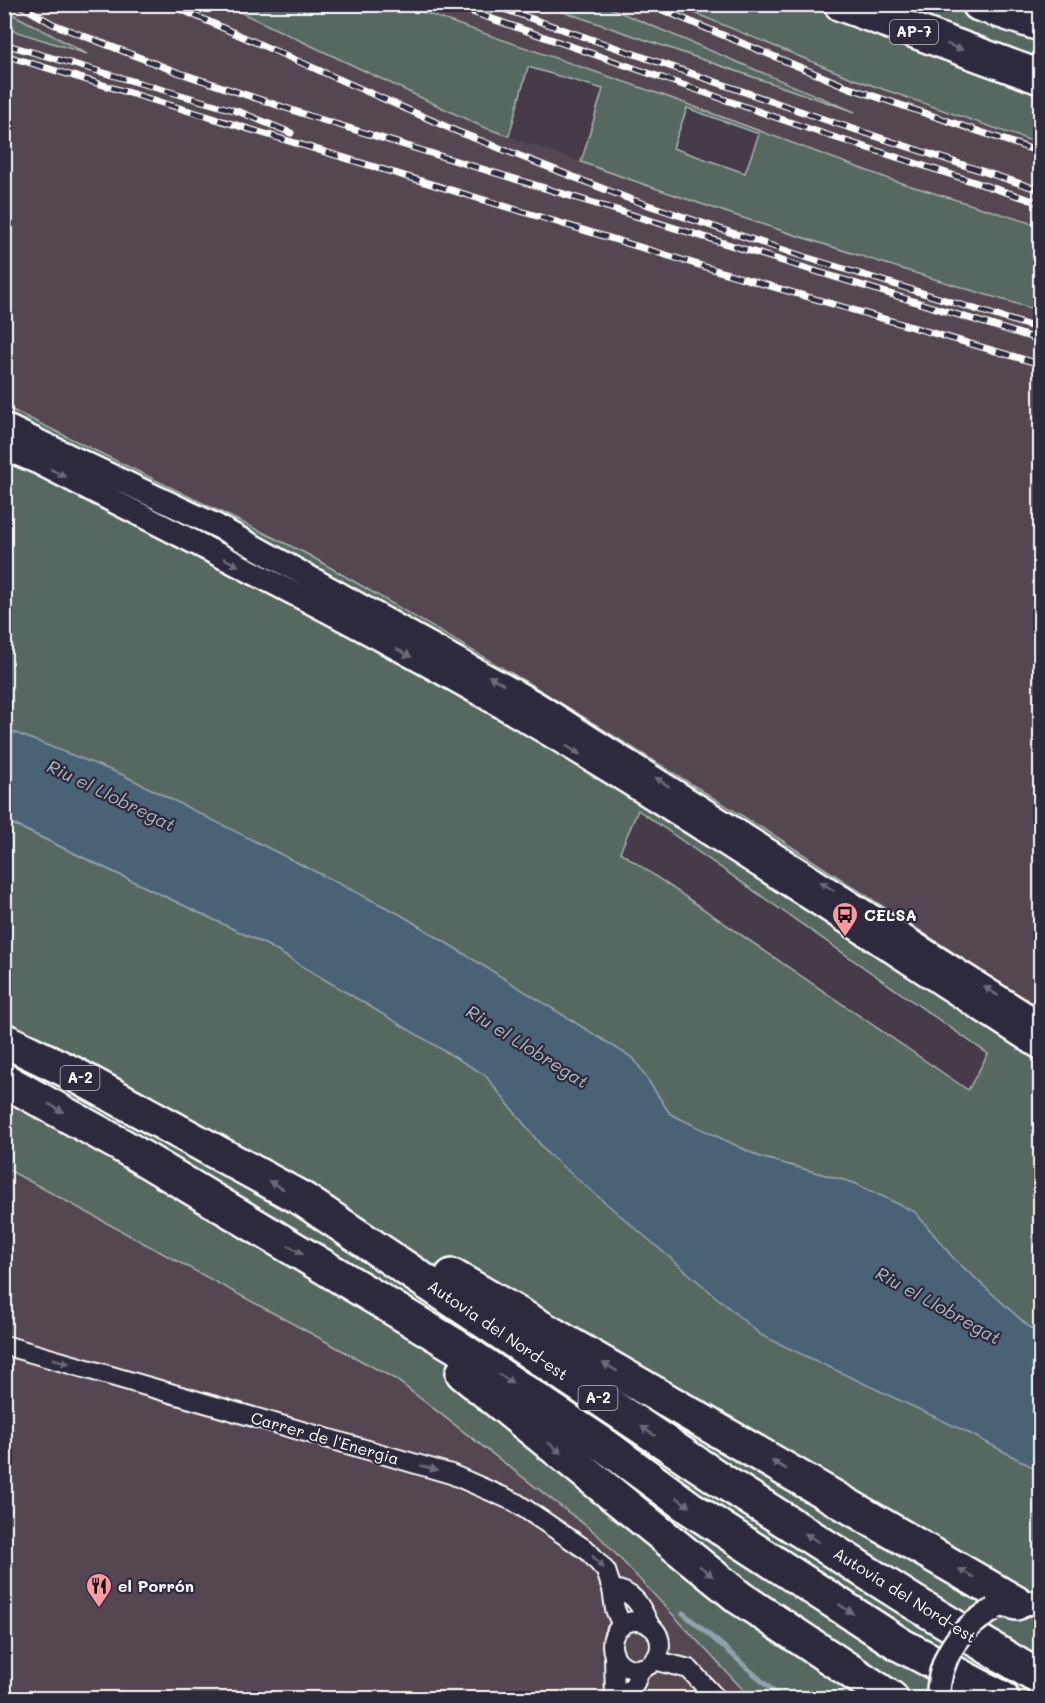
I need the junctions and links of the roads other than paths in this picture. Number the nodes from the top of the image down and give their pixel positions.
1 (841, 4) edge
2 (979, 4) edge
3 (1041, 24) edge
4 (1041, 77) edge
5 (4, 425) edge
6 (4, 448) edge
7 (1041, 1023) edge
8 (4, 1040) edge
9 (1041, 1048) edge
10 (4, 1080) edge
11 (304, 1200) junction
12 (367, 1293) junction
13 (4, 1345) edge
14 (612, 1589) junction
15 (1016, 1605) edge
16 (622, 1626) junction
17 (650, 1626) junction
18 (614, 1654) junction
19 (647, 1664) junction
20 (1041, 1678) edge
21 (615, 1698) edge
22 (623, 1698) edge
23 (716, 1698) edge
24 (891, 1698) edge
25 (938, 1698) edge
26 (1002, 1698) edge

1 -> 4 highway, AP-7
2 - 3 highway
7 -> 5 street
6 -> 9 street
11 -> 8 highway, Autovia del Nord-est / A-2
10 -> 12 highway, A-2
15 -> 11 highway
20 -> 11 highway, Autovia del Nord-est / A-2
12 -> 24 highway
12 -> 26 highway, A-2
13 -> 14 street, Carrer de l'Energia
14 - 16 street, Carrer de l'Energia
14 - 17 street
15 - 25 street, bridge
16 - 17 street
16 - 18 street
17 - 19 street
18 - 19 street
18 - 21 street
19 - 22 street
19 - 23 street

